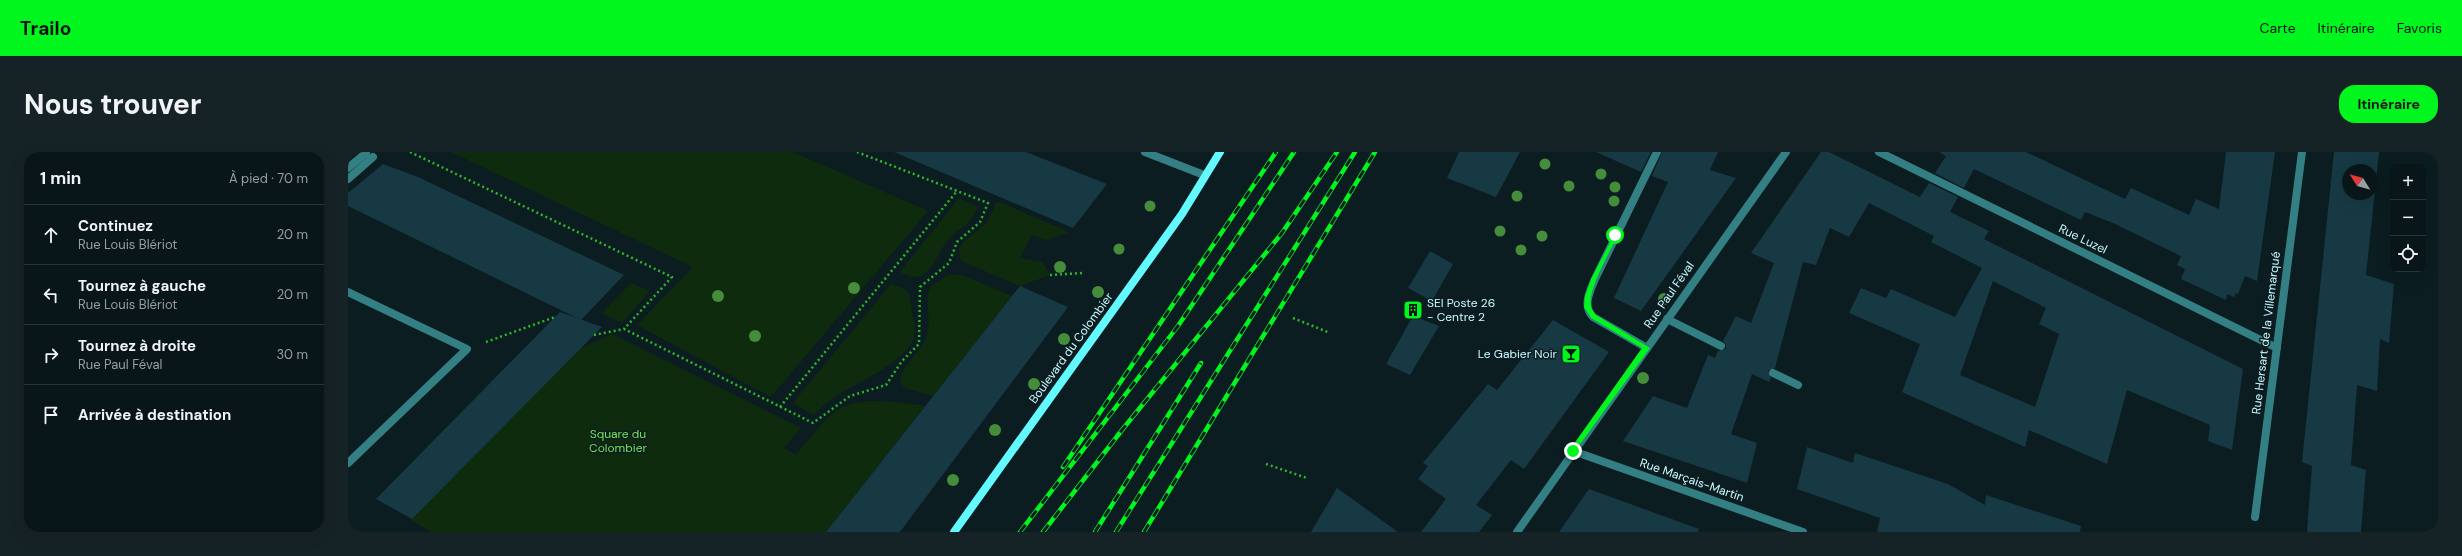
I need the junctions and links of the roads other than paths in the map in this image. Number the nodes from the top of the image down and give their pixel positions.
1 (1145, 152) edge
2 (1215, 152) edge
3 (1220, 152) edge
4 (1656, 152) edge
5 (1786, 152) edge
6 (1879, 152) edge
7 (2302, 152) edge
8 (366, 153) dead end
9 (373, 157) dead end
10 (348, 168) edge
11 (1204, 175) junction
12 (348, 179) edge
13 (348, 292) edge
14 (1667, 320) junction
15 (1721, 346) dead end
16 (1646, 348) junction
17 (2276, 348) junction
18 (1773, 372) dead end
19 (1798, 385) dead end
20 (1573, 451) junction
21 (348, 463) edge
22 (2255, 517) dead end
23 (954, 532) edge
24 (1517, 532) edge
25 (1803, 532) edge

1 - 11 street
2 - 11 main road, Boulevard du Colombier
3 - 11 main road, Boulevard du Colombier
4 - 16 street
5 - 14 street, Rue Paul Féval
6 - 17 street, Rue Luzel
7 - 17 street, Rue Hersart de la Villemarqué
8 - 10 street
9 - 12 street
11 - 23 main road, Boulevard du Colombier
13 - 21 street
14 - 15 street
14 - 16 street, Rue Paul Féval
16 - 20 street, Rue Paul Féval
17 - 22 street, Rue Hersart de la Villemarqué
18 - 19 street
20 - 24 street, Rue Paul Féval
20 - 25 street, Rue Marçais-Martin

